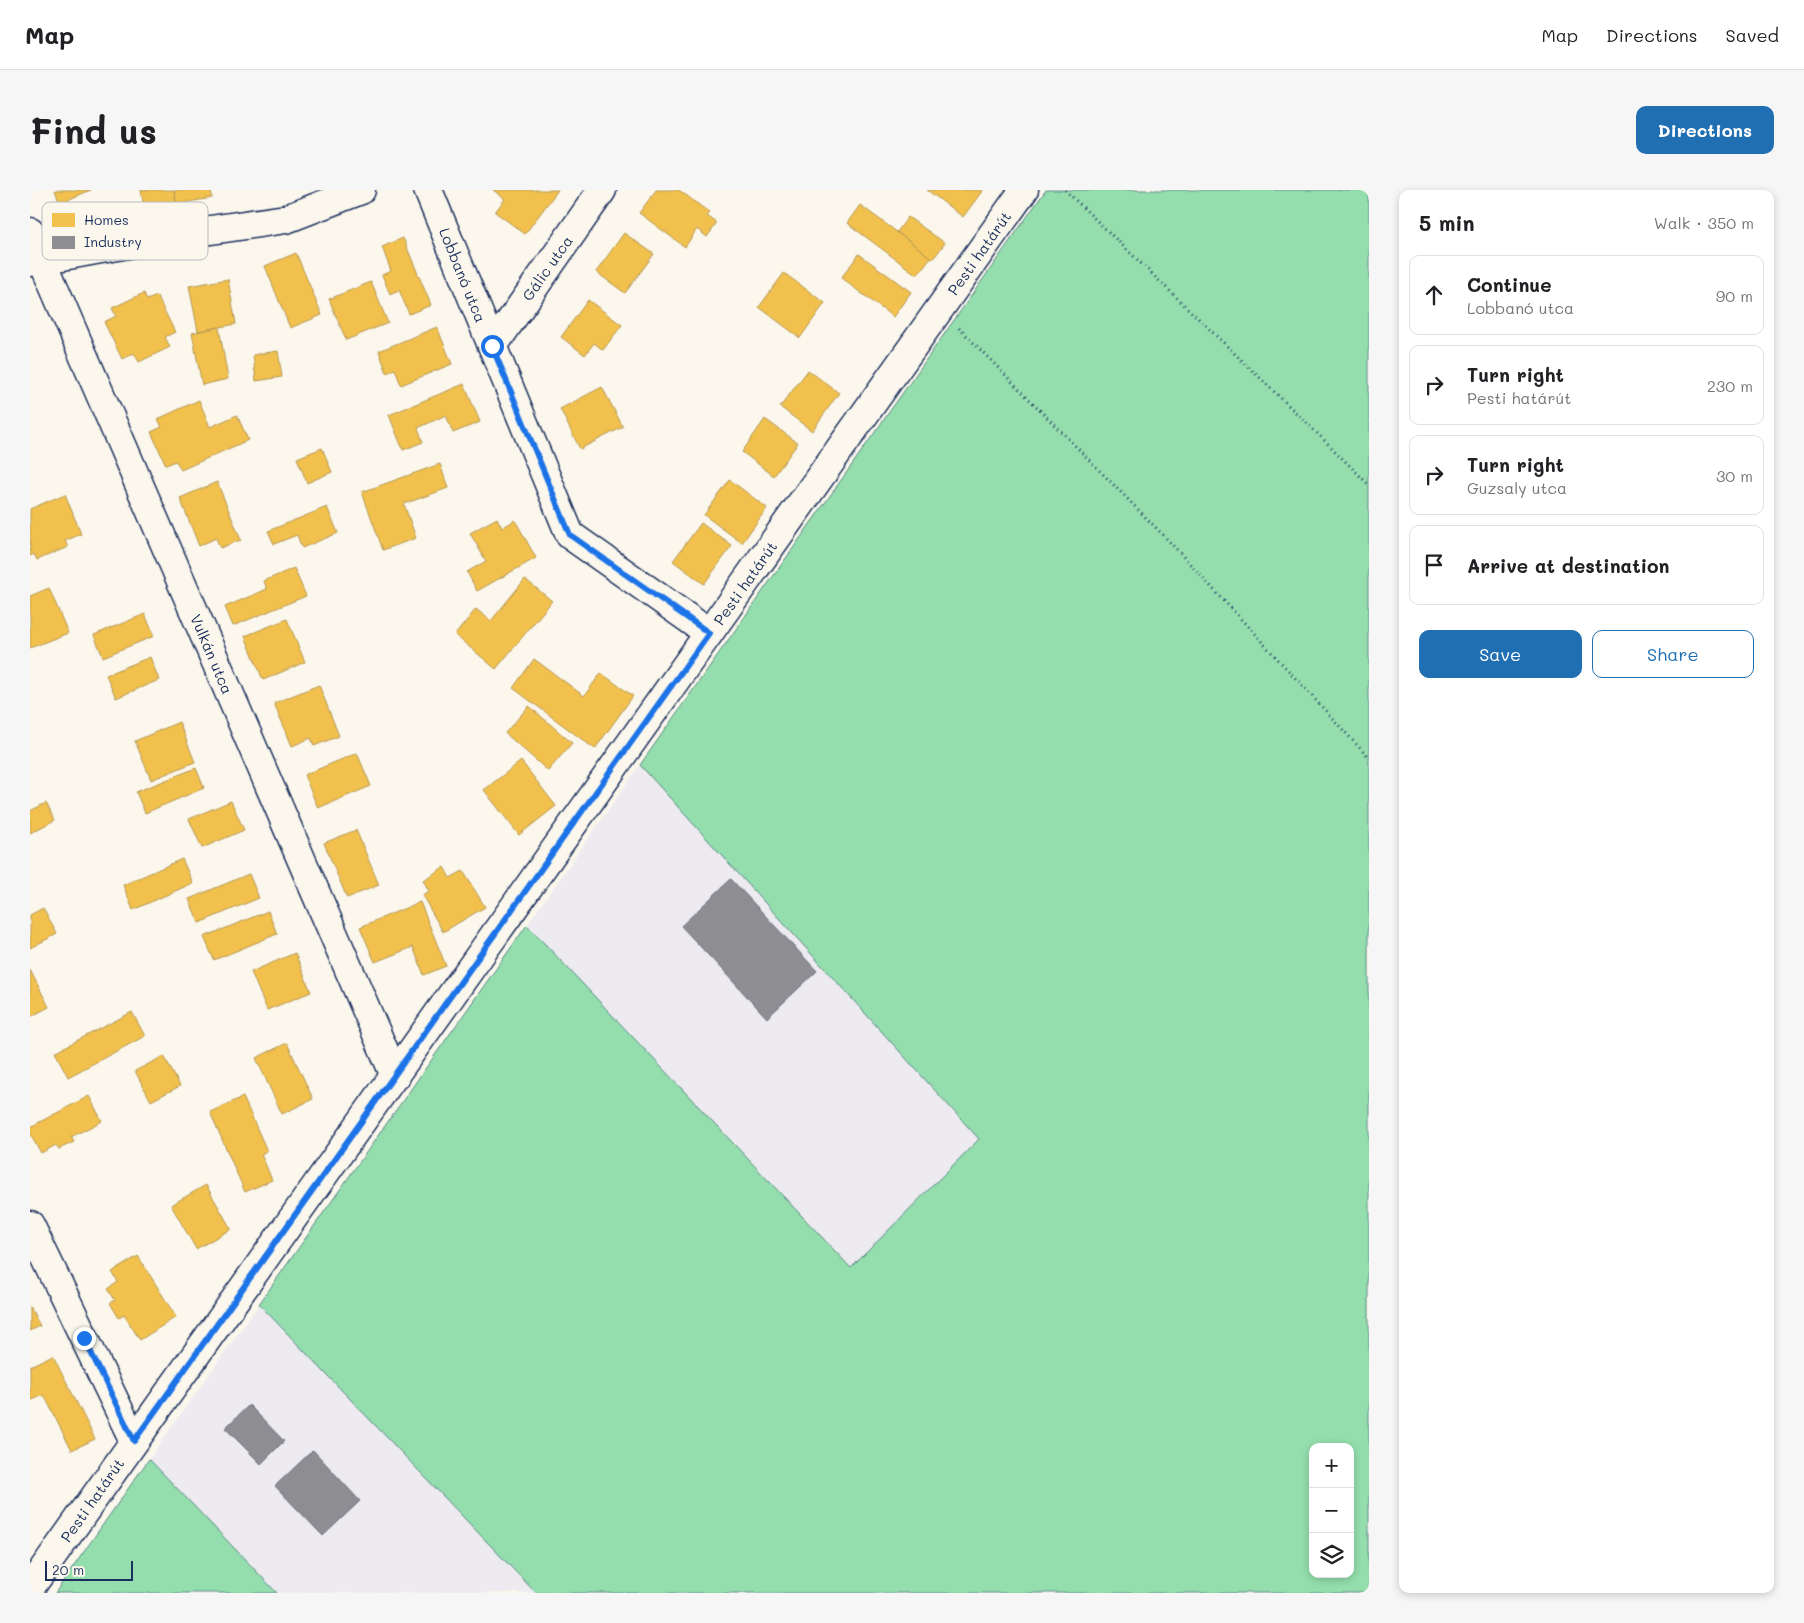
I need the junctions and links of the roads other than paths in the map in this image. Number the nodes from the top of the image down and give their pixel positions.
1 (362, 190) edge
2 (428, 190) edge
3 (602, 190) edge
4 (1024, 190) edge
5 (208, 230) edge
6 (30, 232) edge
7 (36, 261) edge
8 (492, 346) junction
9 (709, 633) junction
10 (395, 1076) junction
11 (30, 1225) edge
12 (134, 1441) junction
13 (30, 1588) edge

1 - 5 street
2 - 8 street, Lobbanó utca
3 - 8 street, Gálic utca
4 - 9 street, Pesti határút
6 - 7 street, Vulkán utca
7 - 10 street, Vulkán utca
8 - 9 street, Lobbanó utca
9 - 10 street, Pesti határút
10 - 12 street, Pesti határút
11 - 12 street
12 - 13 street, Pesti határút

